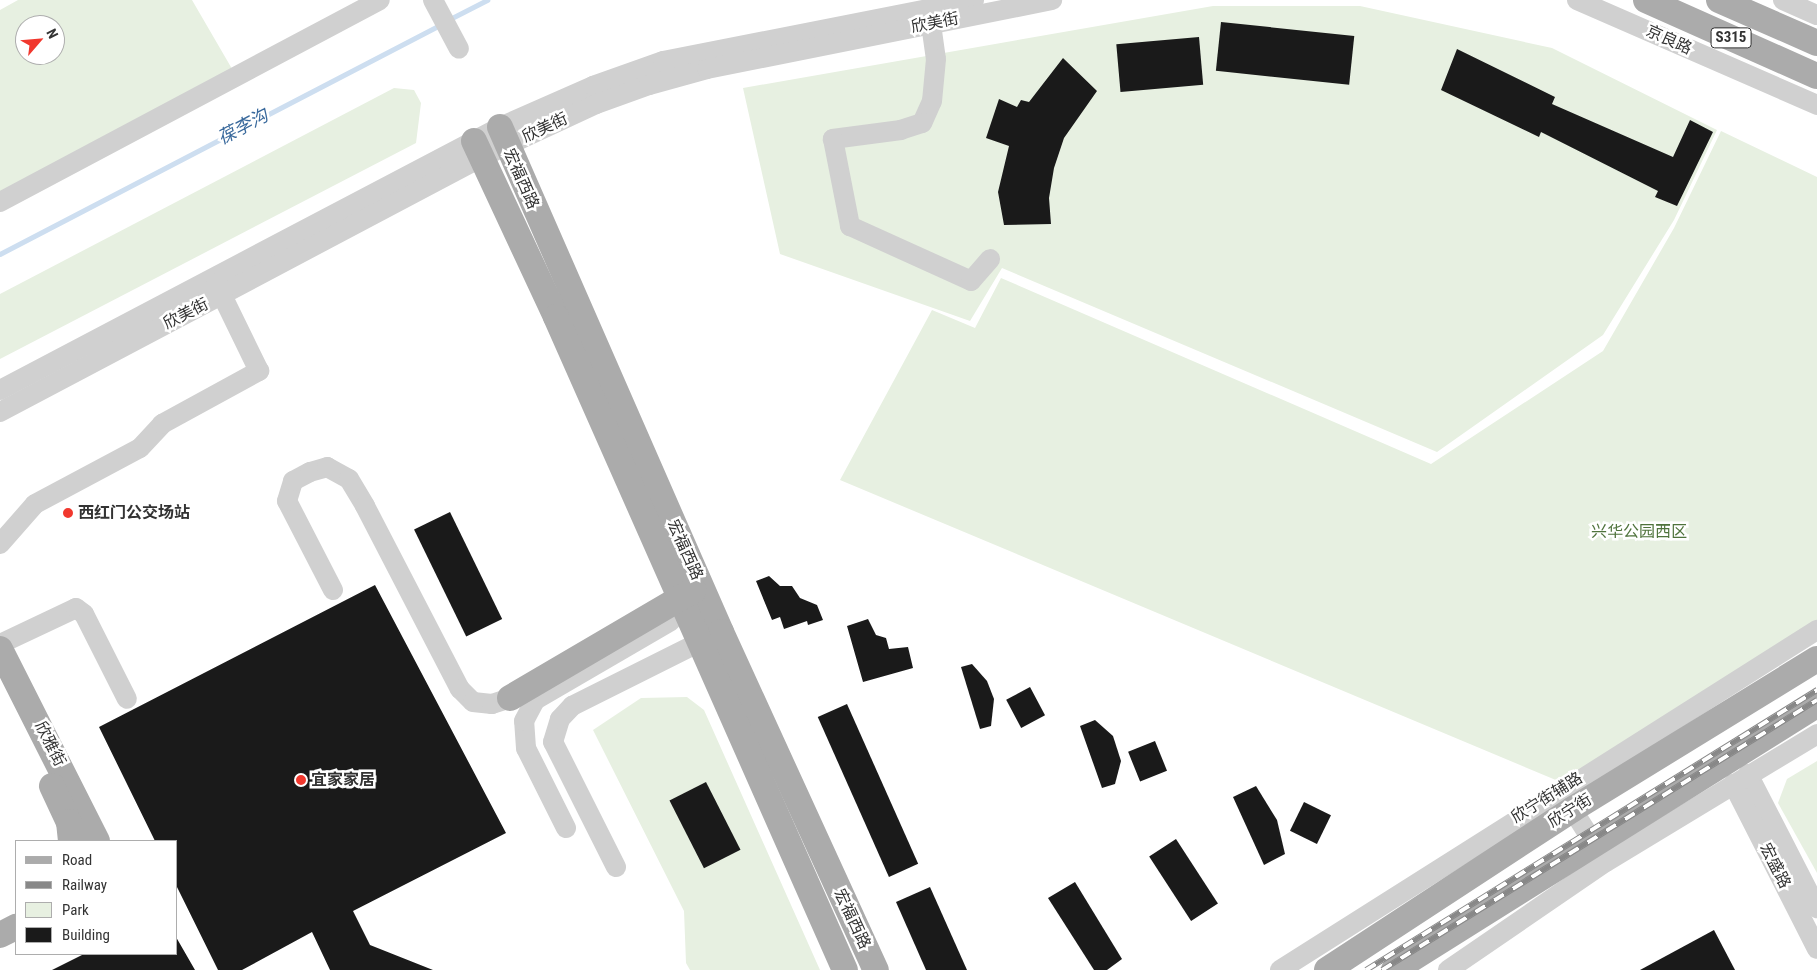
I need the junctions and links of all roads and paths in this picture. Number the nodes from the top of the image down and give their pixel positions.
1 (380, 0) edge
2 (433, 0) edge
3 (974, 0) edge
4 (1052, 0) edge
5 (1577, 0) edge
6 (1646, 0) edge
7 (1719, 0) edge
8 (1783, 0) edge
9 (1817, 15) edge
10 (931, 24) junction
11 (1817, 43) edge
12 (458, 47) dead end
13 (1817, 76) edge
14 (1817, 105) edge
15 (503, 136) junction
16 (478, 149) junction
17 (0, 202) edge
18 (990, 259) dead end
19 (212, 277) junction
20 (222, 296) junction
21 (0, 390) edge
22 (0, 412) edge
23 (0, 544) edge
24 (333, 590) dead end
25 (684, 602) junction
26 (1817, 630) edge
27 (721, 632) junction
28 (698, 642) junction
29 (0, 644) edge
30 (0, 649) edge
31 (1817, 659) edge
32 (0, 686) edge
33 (510, 698) joint
34 (127, 699) dead end
35 (1817, 705) edge
36 (1817, 734) edge
37 (1740, 779) junction
38 (1566, 800) junction
39 (566, 828) dead end
40 (71, 840) edge
41 (96, 840) edge
42 (1600, 853) junction
43 (616, 867) dead end
44 (1817, 908) edge
45 (15, 928) edge
46 (0, 935) edge
47 (15, 945) edge
48 (1817, 949) edge
49 (0, 953) edge
50 (845, 970) edge
51 (876, 970) edge
52 (1280, 970) edge
53 (1327, 970) edge
54 (1394, 970) edge
55 (1448, 970) edge

1 - 17 street
2 - 12 street
3 - 15 street, 欣美街
4 - 10 street, 欣美街
5 - 14 street, 京良路
6 - 13 main road, 京良路 / S315
7 - 11 main road, S315
8 - 9 street
10 - 15 street, 欣美街
10 - 18 street
15 - 16 street, 欣美街
15 - 25 main road, 宏福西路
16 - 19 street, 欣美街
16 - 20 street, 欣美街
16 - 25 main road, 宏福西路
19 - 20 street
19 - 21 street, 欣美街
20 - 22 street, 欣美街
20 - 23 street
24 - 33 street
25 - 27 main road, 宏福西路
25 - 28 main road, 宏福西路
25 - 33 main road
25 - 39 street
26 - 38 street, 欣宁街辅路
27 - 28 street
27 - 51 main road, 宏福西路
28 - 43 street
28 - 50 main road, 宏福西路
29 - 34 street
30 - 41 main road, 欣雅街
31 - 38 main road, 欣宁街
32 - 40 main road, 欣雅街
35 - 42 main road
36 - 37 street
37 - 42 street
37 - 44 street, 宏盛路
37 - 48 street, 宏盛路
38 - 42 street
38 - 52 street, 欣宁街辅路
38 - 53 main road, 欣宁街
42 - 54 main road
42 - 55 street
45 - 46 main road
47 - 49 main road

